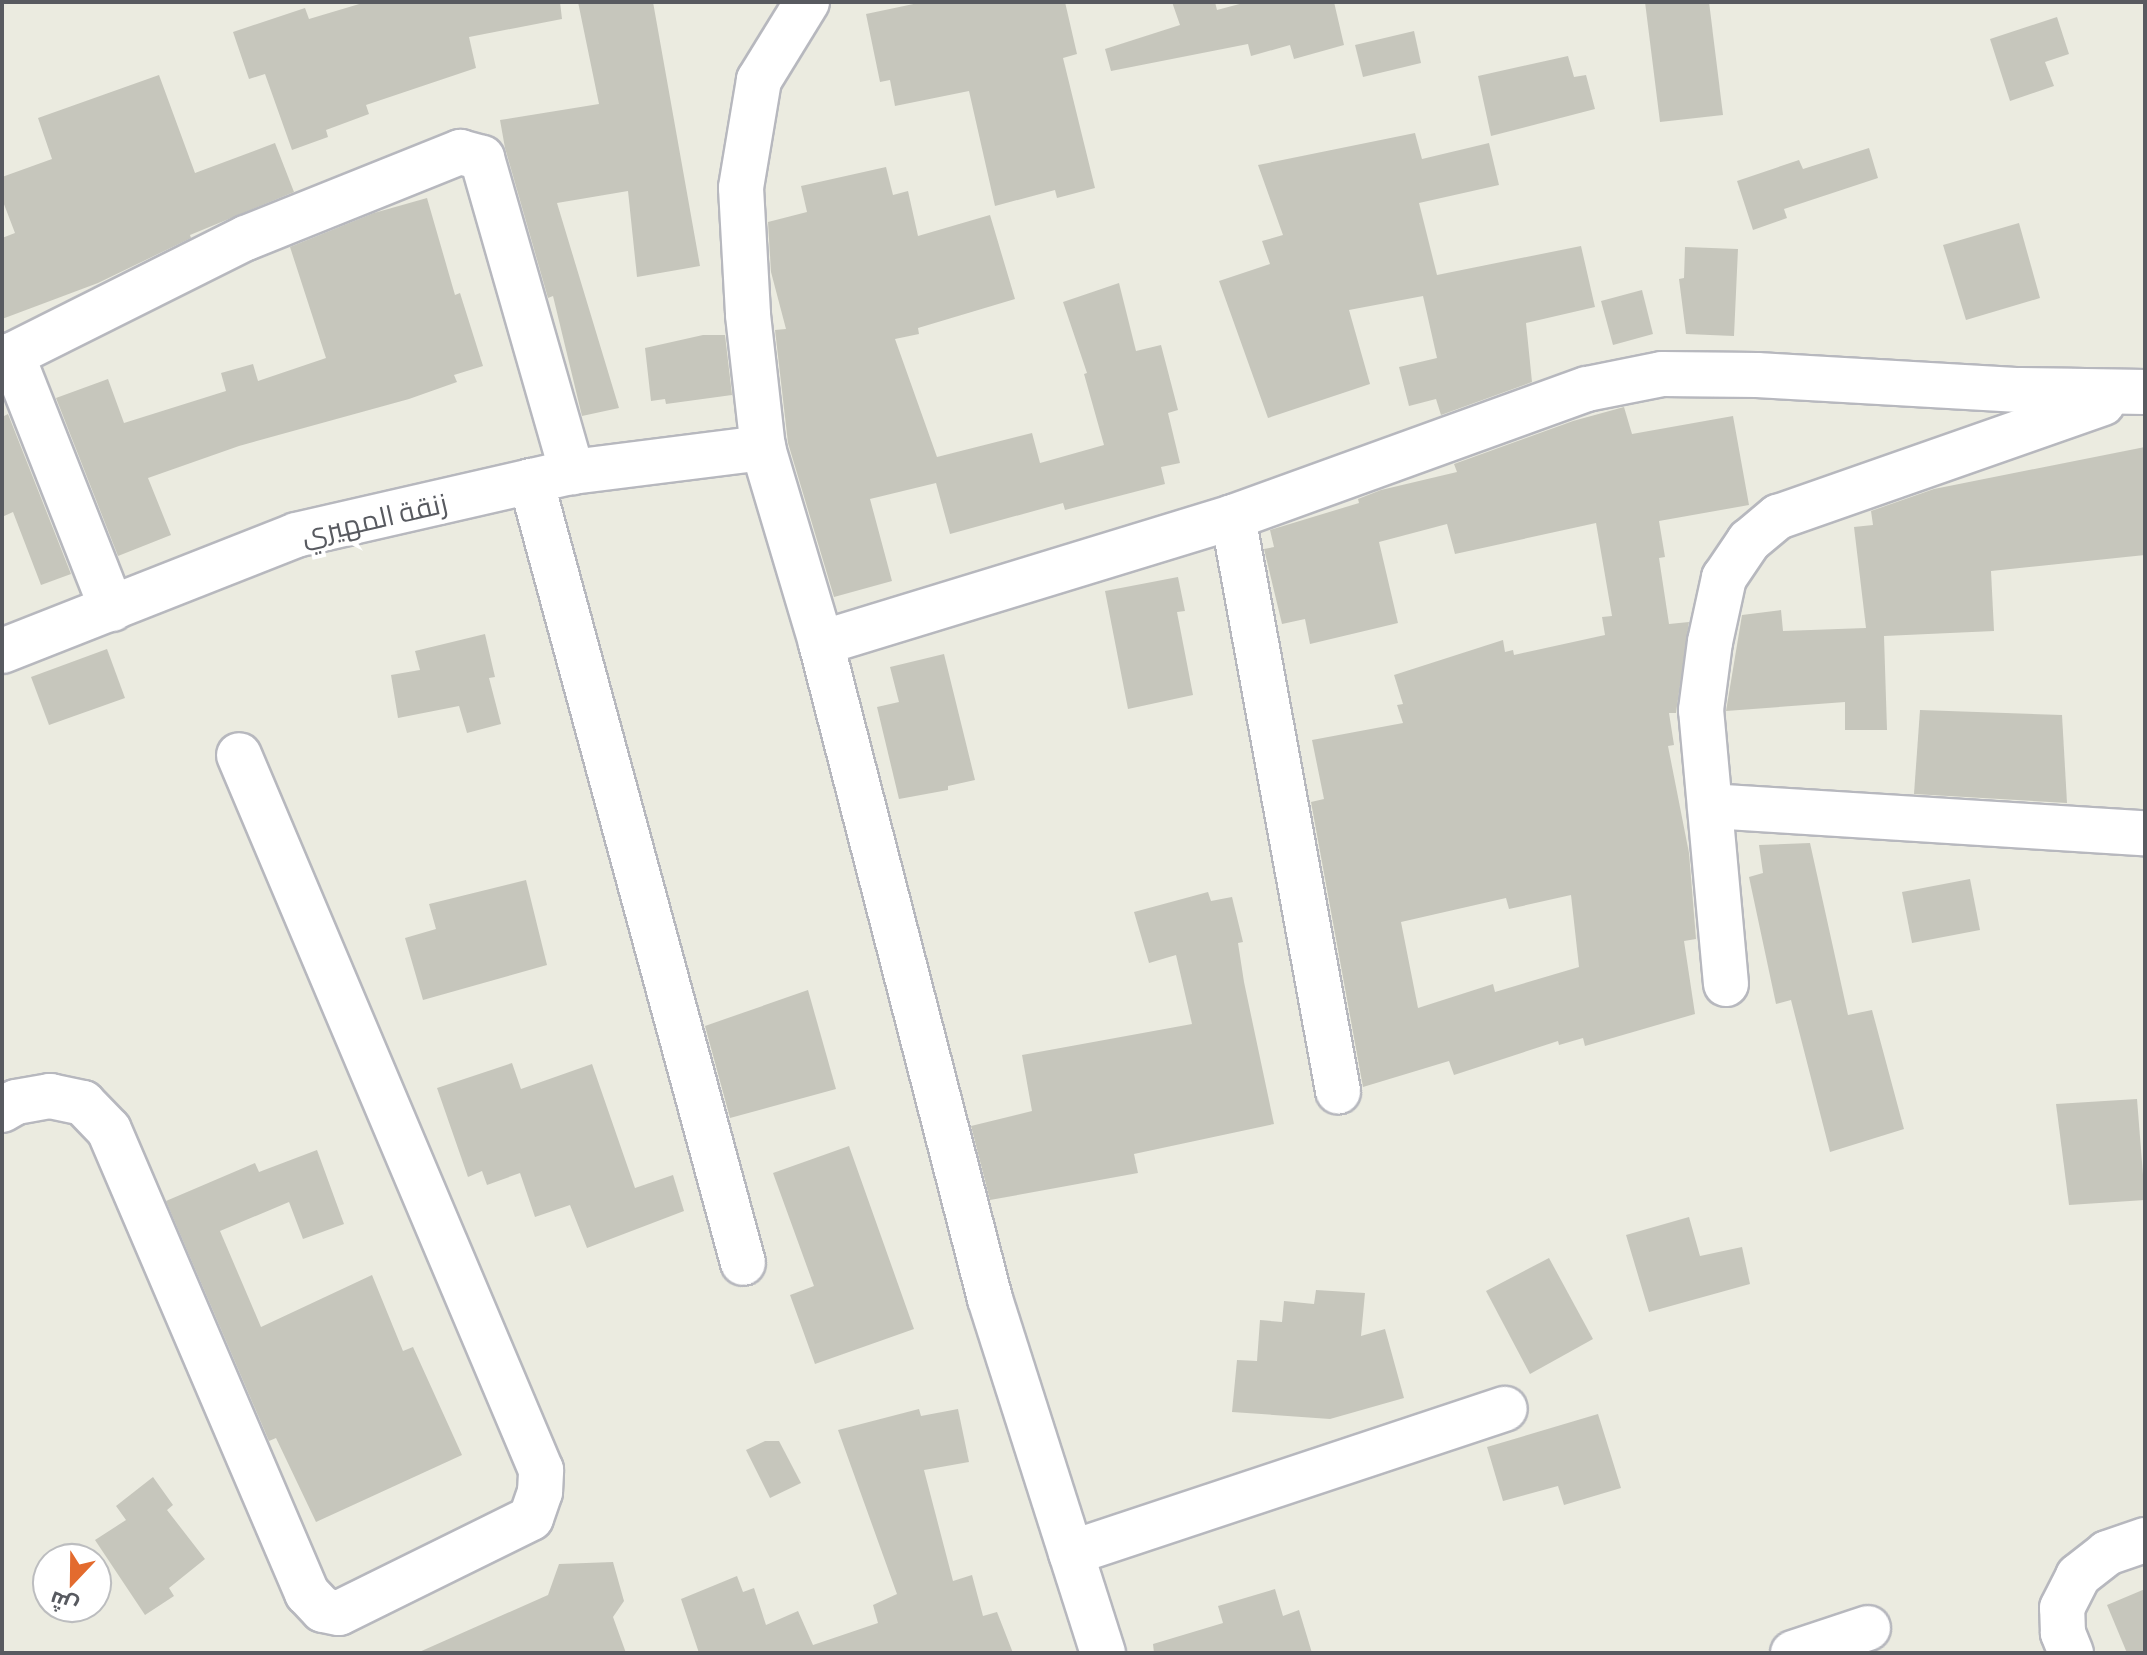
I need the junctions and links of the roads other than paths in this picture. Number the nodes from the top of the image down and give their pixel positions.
1 (807, 2) edge
2 (7, 358) edge
3 (2137, 393) edge
4 (763, 448) junction
5 (552, 477) junction
6 (1233, 517) junction
7 (112, 609) junction
8 (821, 643) junction
9 (2, 651) edge
10 (239, 755) dead end
11 (1710, 806) junction
12 (2145, 833) edge
13 (1726, 984) dead end
14 (1338, 1091) dead end
15 (2, 1110) edge
16 (743, 1263) dead end
17 (1505, 1409) dead end
18 (2145, 1540) edge
19 (1071, 1553) junction
20 (1868, 1628) dead end
21 (1103, 1653) edge
22 (1793, 1653) edge
23 (2071, 1653) edge

1 - 4 street
2 - 5 street
2 - 7 street
3 - 6 street
3 - 11 street
4 - 5 street, زنقة المهيري
4 - 8 street
5 - 7 street, زنقة المهيري
5 - 16 street
6 - 8 street
6 - 14 street
7 - 9 street, زنقة المهيري
8 - 19 street
10 - 15 street
11 - 12 street
11 - 13 street
17 - 19 street
18 - 23 street
19 - 21 street
20 - 22 street

